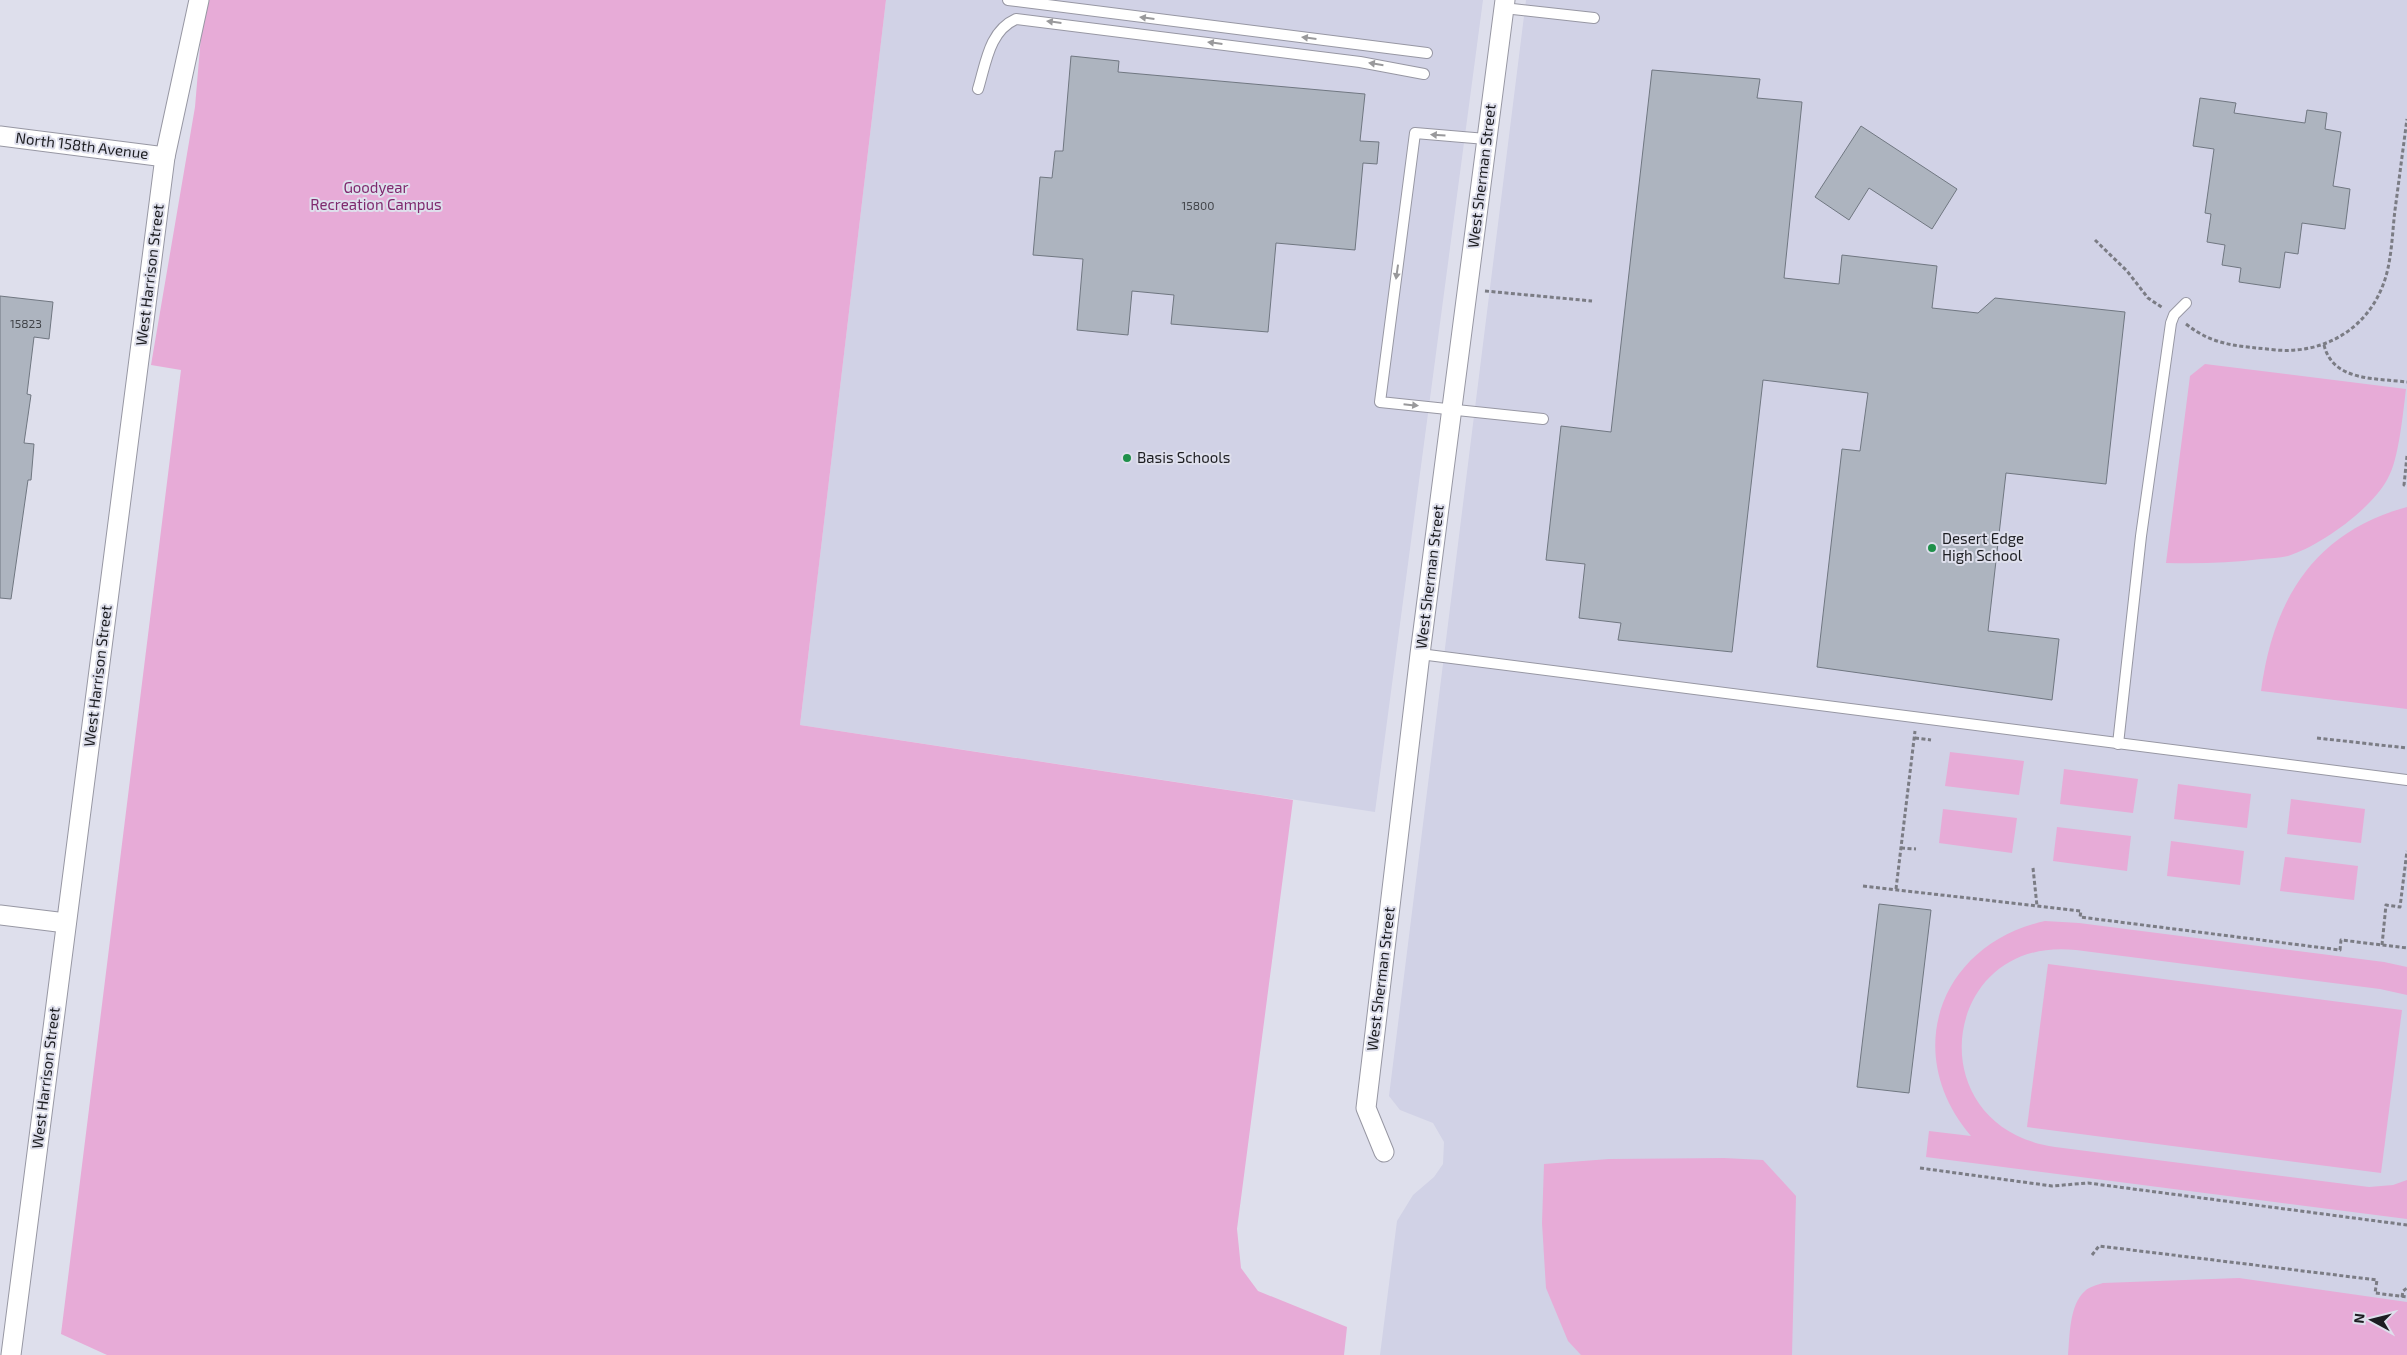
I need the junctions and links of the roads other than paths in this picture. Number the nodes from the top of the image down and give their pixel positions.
1 (199, 0) edge
2 (1008, 0) edge
3 (1504, 4) edge
4 (1594, 18) dead end
5 (1426, 53) dead end
6 (1424, 74) dead end
7 (978, 89) dead end
8 (0, 136) edge
9 (1486, 139) junction
10 (165, 156) junction
11 (2186, 303) dead end
12 (1451, 409) junction
13 (1542, 419) dead end
14 (1420, 654) junction
15 (2118, 744) junction
16 (2407, 780) edge
17 (0, 915) edge
18 (66, 923) junction
19 (1384, 1152) dead end
20 (11, 1355) edge

1 - 10 street, West Harrison Street
5 -> 2 lane
3 - 4 lane
3 - 9 street, West Sherman Street
6 -> 7 lane
8 - 10 street, North 158th Avenue
9 - 12 street, West Sherman Street
9 -> 12 lane
10 - 18 street, West Harrison Street
11 - 15 lane
12 - 13 lane
12 - 14 street, West Sherman Street
14 - 15 lane
14 - 19 street, West Sherman Street
15 - 16 lane
17 - 18 street
18 - 20 street, West Harrison Street

